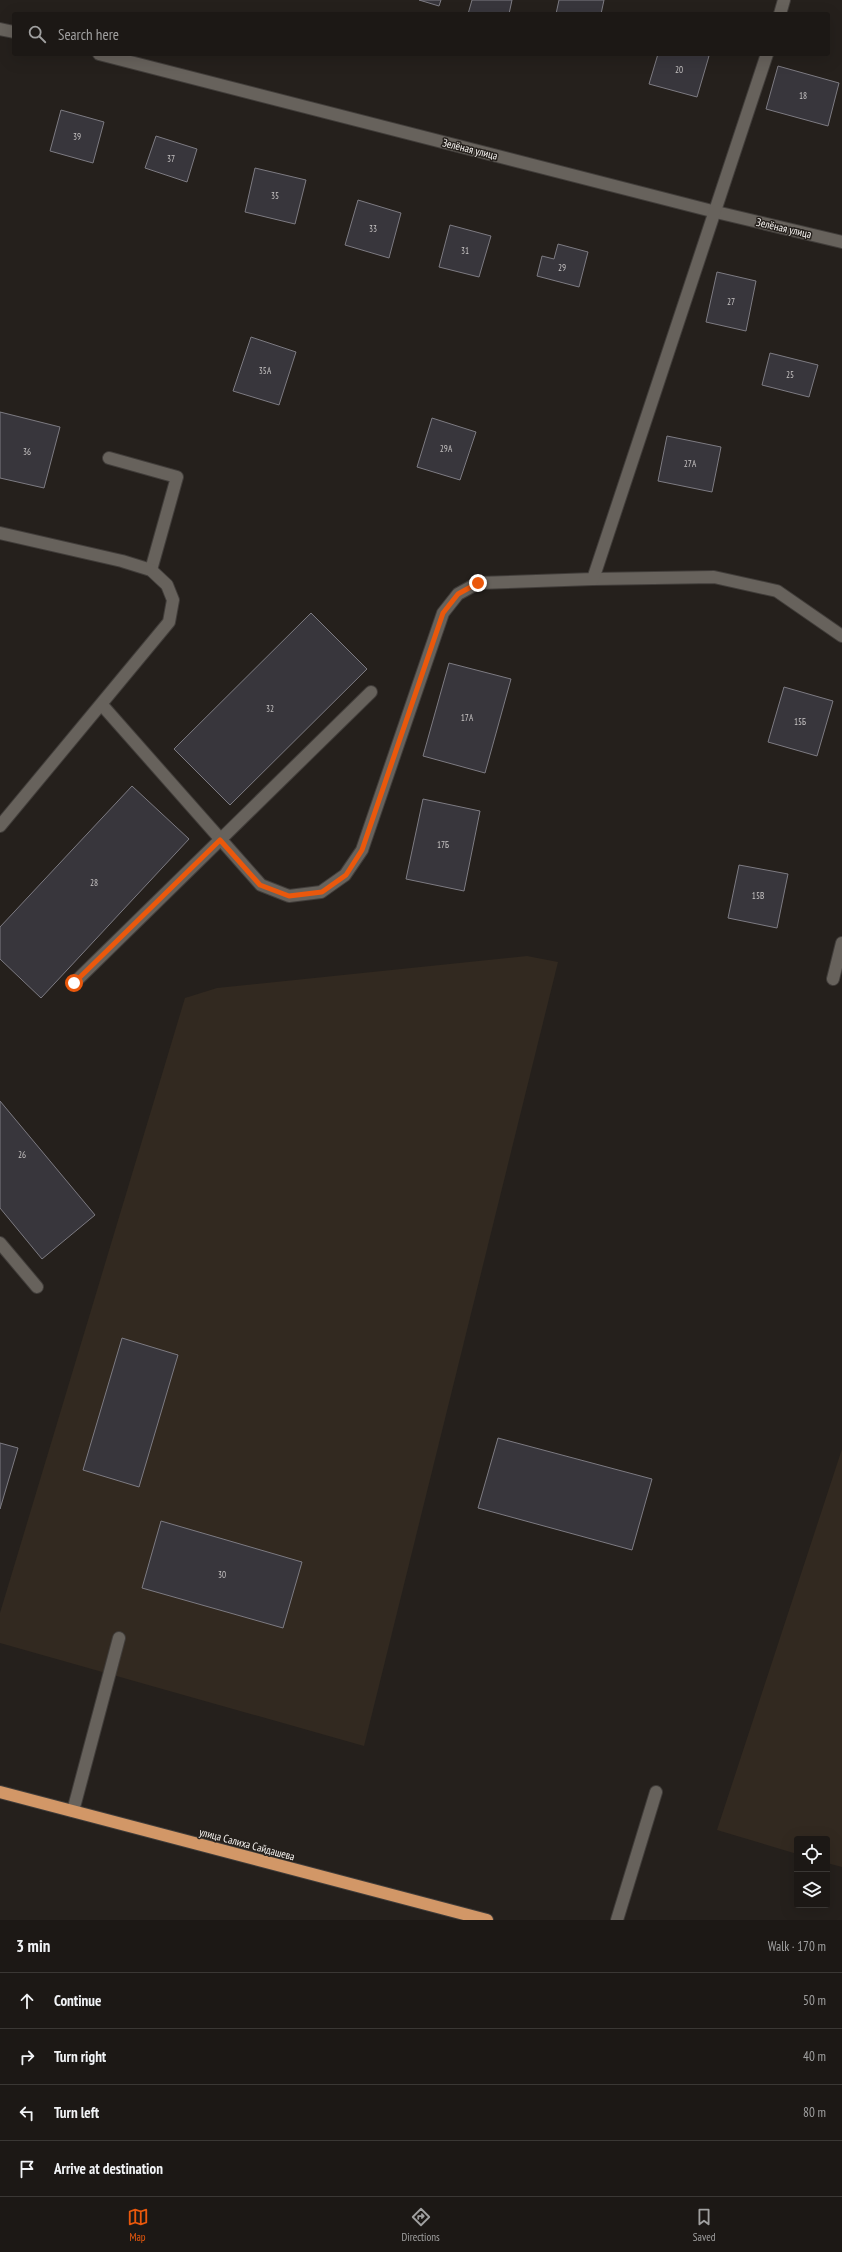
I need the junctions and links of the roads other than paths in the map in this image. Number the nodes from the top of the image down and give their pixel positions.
1 (784, 0) edge
2 (781, 12) edge
3 (0, 29) edge
4 (12, 32) edge
5 (107, 56) edge
6 (766, 56) edge
7 (716, 212) junction
8 (842, 242) edge
9 (109, 458) dead end
10 (0, 532) edge
11 (151, 570) junction
12 (594, 579) junction
13 (842, 636) edge
14 (371, 692) dead end
15 (102, 705) junction
16 (0, 826) edge
17 (220, 840) junction
18 (842, 943) edge
19 (832, 978) dead end
20 (74, 983) dead end
21 (0, 1243) edge
22 (37, 1287) dead end
23 (119, 1638) dead end
24 (0, 1792) edge
25 (656, 1792) dead end
26 (73, 1811) junction
27 (487, 1920) edge
28 (617, 1920) edge

1 - 2 street
3 - 4 street
5 - 7 street, Зелёная улица
6 - 7 street
7 - 8 street, Зелёная улица
7 - 12 street
9 - 11 street
10 - 11 street
11 - 15 street
12 - 13 street
12 - 17 street
14 - 17 street
15 - 16 street
15 - 17 street
17 - 20 street
18 - 19 street
21 - 22 street
23 - 26 street
24 - 26 highway, улица Салиха Сайдашева
25 - 28 street
26 - 27 highway, улица Салиха Сайдашева

